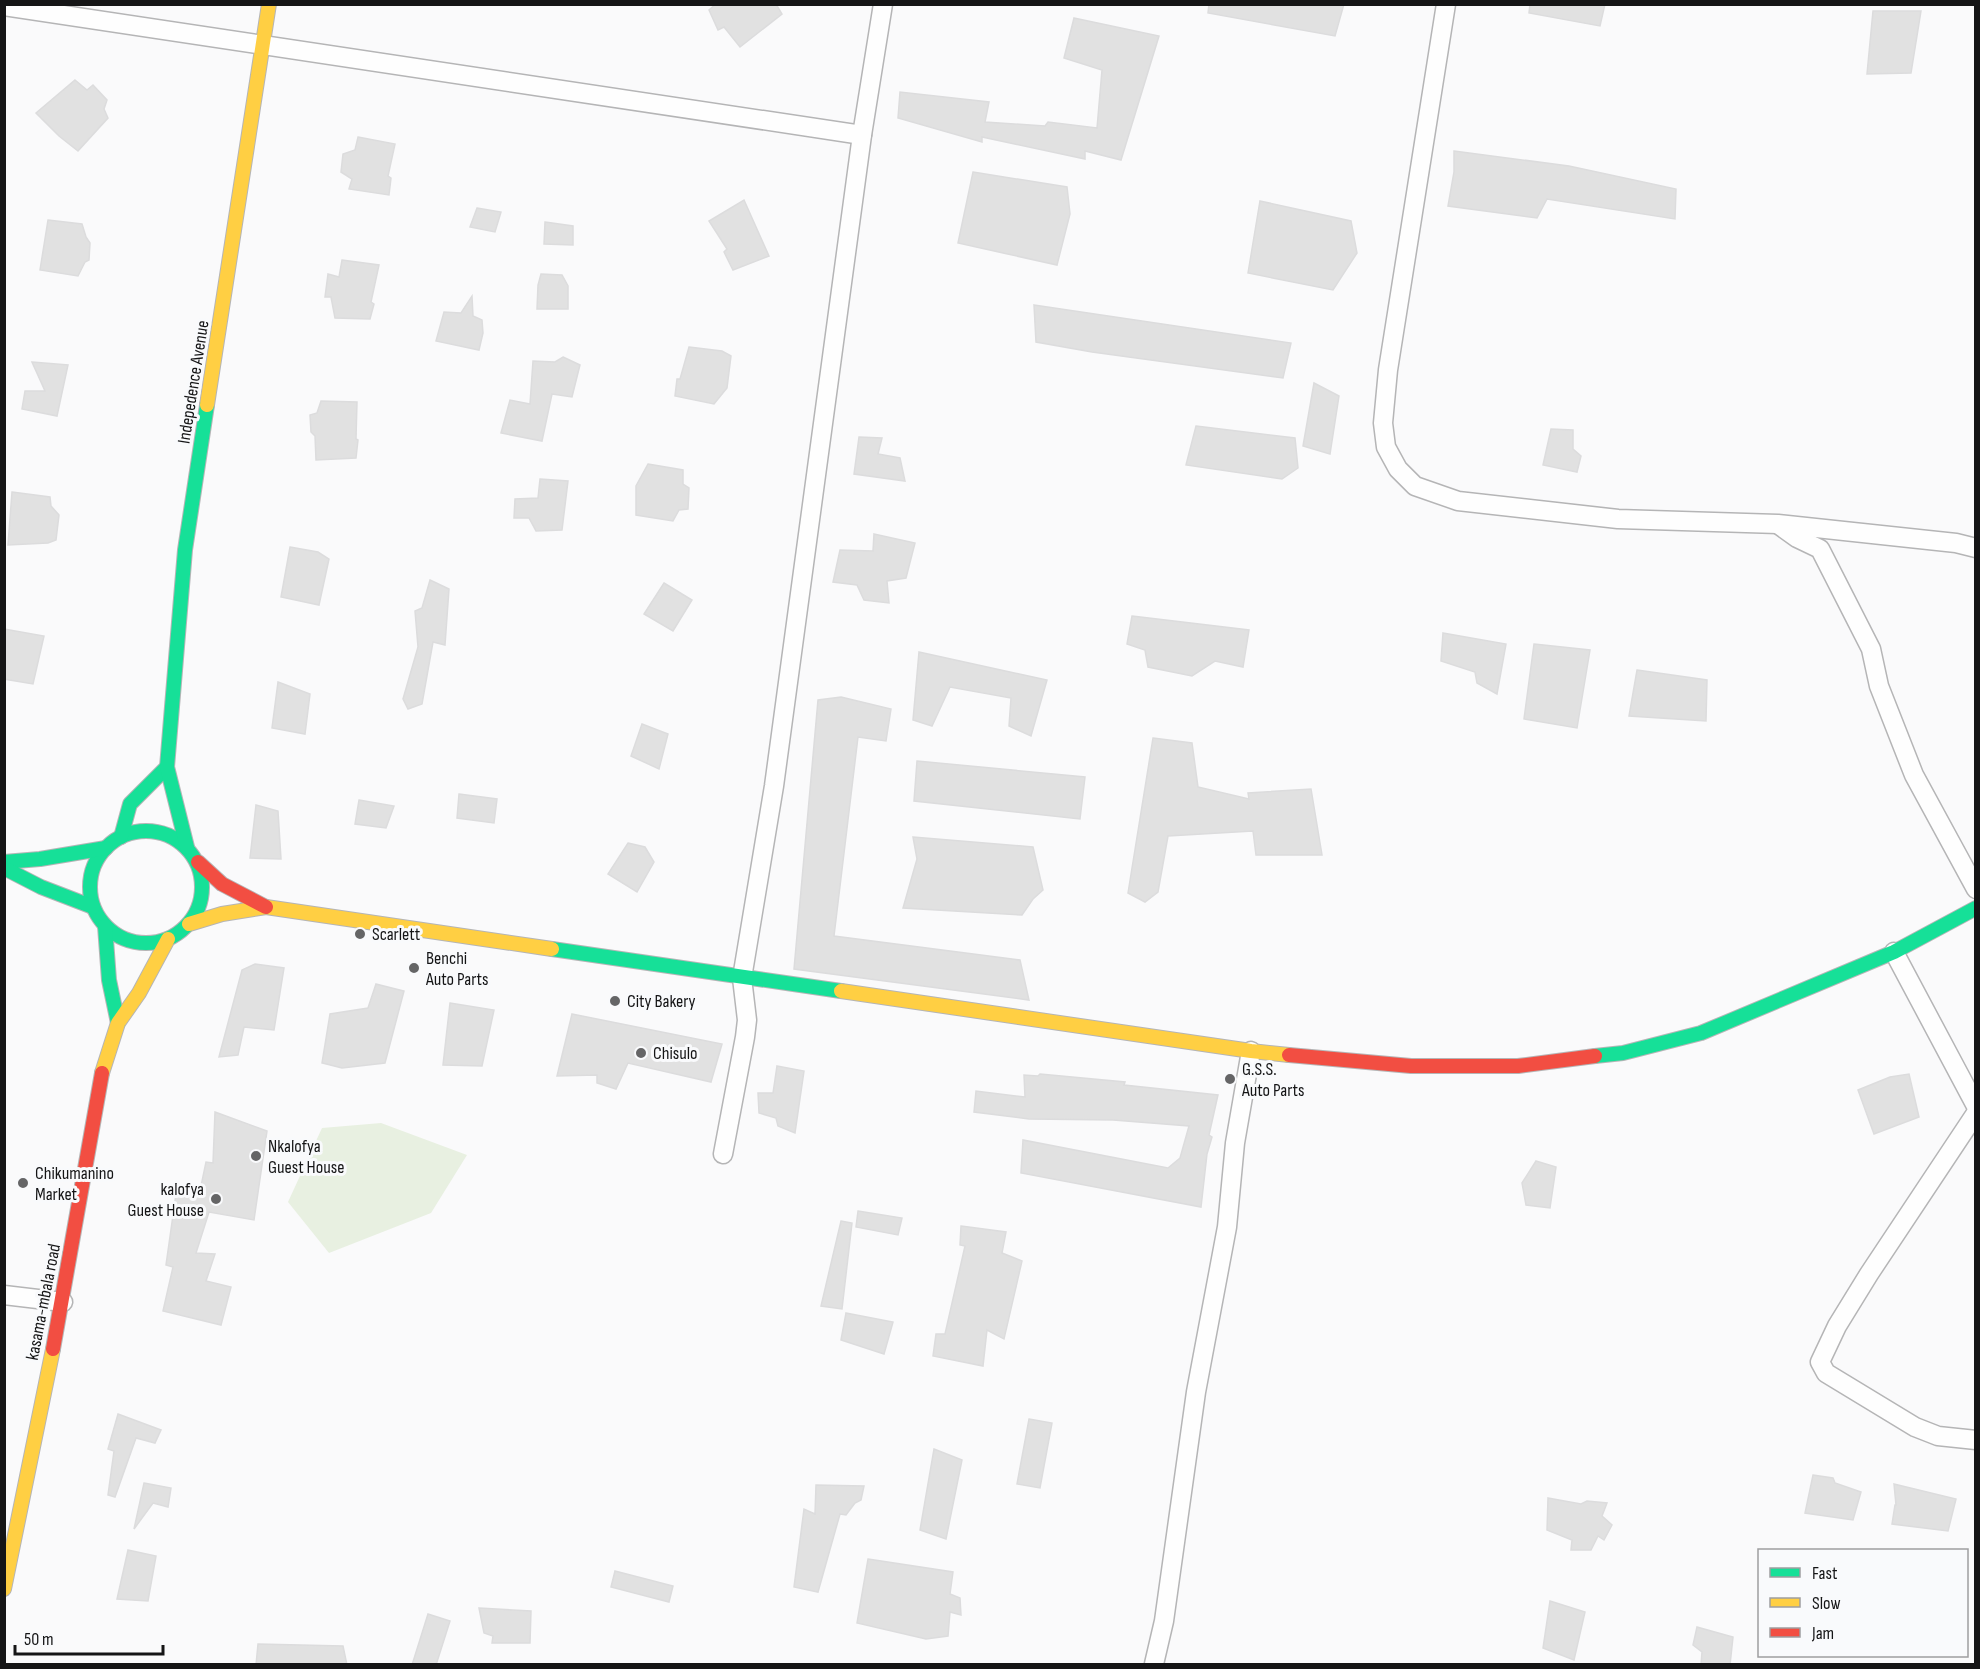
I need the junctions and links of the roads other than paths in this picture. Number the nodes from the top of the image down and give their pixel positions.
1 (269, 4) edge
2 (883, 4) edge
3 (1446, 4) edge
4 (4, 6) edge
5 (264, 44) junction
6 (861, 135) junction
7 (1778, 524) junction
8 (1976, 548) edge
9 (167, 767) junction
10 (121, 837) junction
11 (187, 847) junction
12 (105, 848) junction
13 (4, 862) edge
14 (198, 862) junction
15 (4, 868) edge
16 (1976, 889) edge
17 (93, 907) junction
18 (266, 907) junction
19 (1976, 908) edge
20 (189, 924) junction
21 (105, 926) junction
22 (168, 939) junction
23 (1894, 952) junction
24 (742, 978) junction
25 (118, 1023) junction
26 (1251, 1051) junction
27 (1976, 1106) edge
28 (1976, 1113) edge
29 (723, 1154) dead end
30 (4, 1295) edge
31 (63, 1302) junction
32 (1976, 1440) edge
33 (4, 1589) edge
34 (1154, 1665) edge

1 - 5 main road, Indepedence Avenue
2 - 6 street
3 - 7 street
4 - 5 street
5 - 6 street
5 - 9 main road, Indepedence Avenue
6 - 24 street
7 - 8 street
7 - 16 street
9 - 10 main road
9 - 11 main road, Indepedence Avenue
10 - 11 main road
10 - 12 main road
11 - 14 main road
12 - 13 main road
12 - 17 main road
14 - 18 main road
14 - 20 main road
15 - 17 main road
17 - 21 main road
18 - 20 main road
18 - 24 main road
19 - 23 main road
20 - 22 main road
21 - 22 main road
21 - 25 main road
22 - 25 main road
23 - 26 main road
23 - 27 street
24 - 26 main road
24 - 29 street
25 - 31 main road, kasama-mbala road
26 - 34 street
28 - 32 street
30 - 31 street
31 - 33 main road, kasama-mbala road

